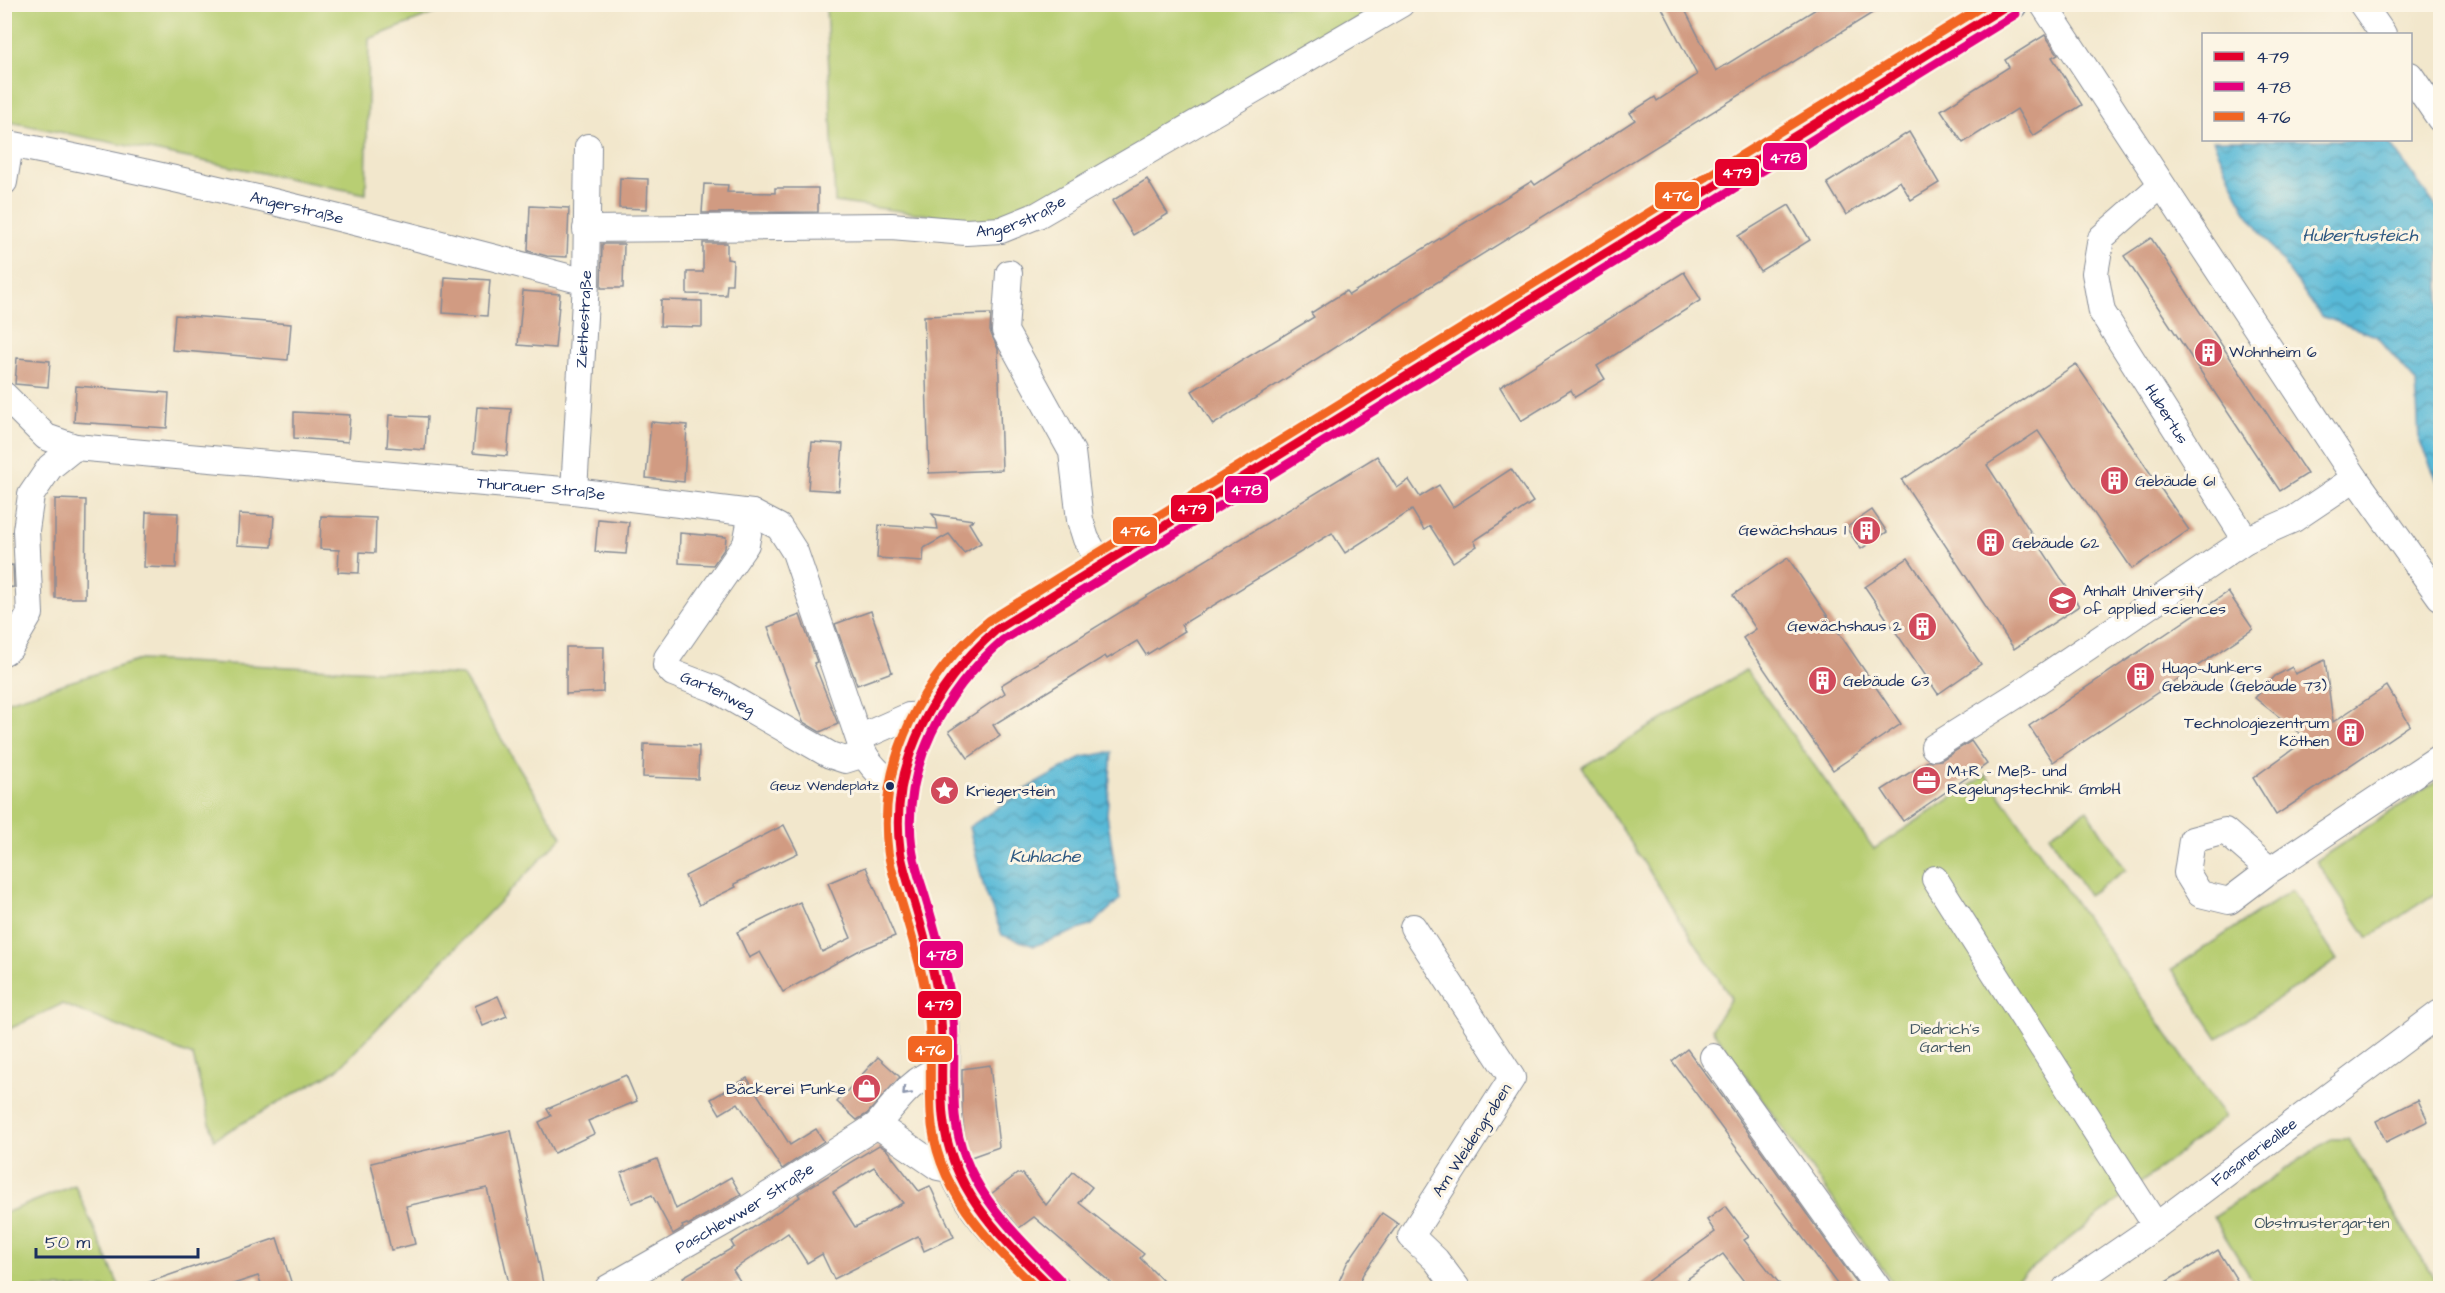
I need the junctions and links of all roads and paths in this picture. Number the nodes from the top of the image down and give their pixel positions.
1 (1401, 4) edge
2 (2010, 4) edge
3 (2043, 4) edge
4 (2362, 4) edge
5 (2381, 33) edge
6 (2412, 78) edge
7 (2440, 119) edge
8 (7, 144) edge
9 (588, 147) dead end
10 (4, 182) edge
11 (2161, 185) junction
12 (586, 229) junction
13 (1009, 273) dead end
14 (586, 282) junction
15 (4, 395) edge
16 (75, 447) junction
17 (2355, 478) junction
18 (574, 491) junction
19 (752, 513) junction
20 (2246, 540) junction
21 (1101, 564) junction
22 (2440, 597) edge
23 (4, 652) edge
24 (928, 716) junction
25 (861, 746) junction
26 (1934, 747) dead end
27 (2440, 756) edge
28 (901, 784) junction
29 (2270, 870) dead end
30 (1935, 879) dead end
31 (1413, 927) dead end
32 (2440, 1013) edge
33 (1713, 1057) dead end
34 (943, 1068) junction
35 (877, 1125) junction
36 (954, 1170) junction
37 (2156, 1226) junction
38 (2078, 1285) edge
39 (608, 1288) edge
40 (1052, 1288) edge
41 (1457, 1288) edge
42 (1878, 1288) edge

1 - 12 street, Angerstraße
2 - 21 main road
3 - 11 street
4 - 5 street
6 - 7 street
8 - 10 street
8 - 14 street, Angerstraße
9 - 12 street, Ziethestraße
11 - 17 street
11 - 20 street, Hubertus
12 - 14 street, Ziethestraße
13 - 21 street
14 - 18 street, Ziethestraße
15 - 16 street, Thurauer Straße
16 - 18 street, Thurauer Straße
16 - 23 street
17 - 20 street
17 - 22 street
18 - 19 street, Thurauer Straße
19 - 25 street, Thurauer Straße
19 - 25 street, Gartenweg
20 - 26 street
21 - 24 main road
24 - 25 street
24 - 28 main road
25 - 28 street, Thurauer Straße
27 - 29 street
28 - 34 main road
30 - 37 street
31 - 41 street, Am Weidengraben
32 - 37 street, Fasanerieallee
33 - 42 street
34 -> 35 street, Paschlewwer Straße
34 - 36 main road
35 - 36 street
35 - 39 street, Paschlewwer Straße
36 - 40 main road
37 - 38 street, Fasanerieallee

